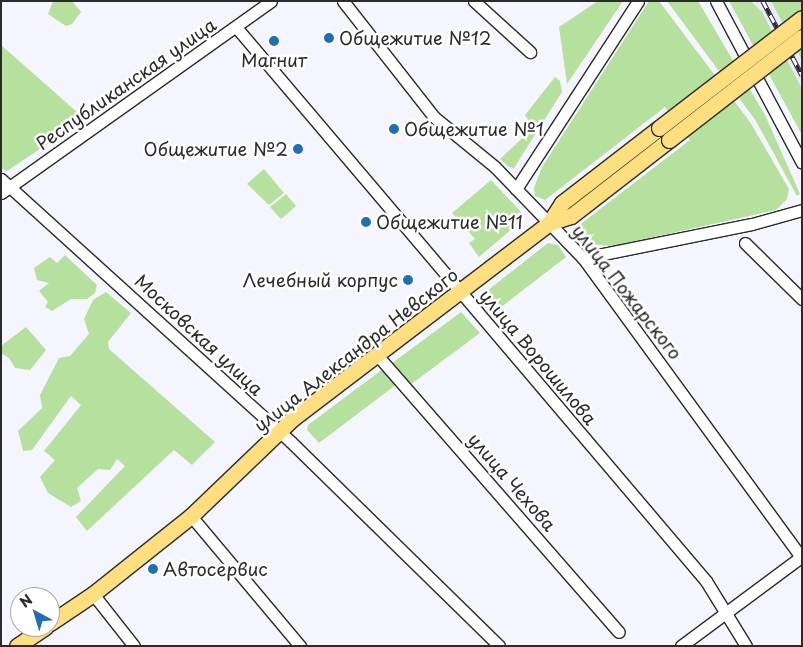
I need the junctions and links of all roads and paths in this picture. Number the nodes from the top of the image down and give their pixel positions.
1 (271, 1) edge
2 (342, 1) edge
3 (474, 1) edge
4 (638, 1) edge
5 (716, 1) edge
6 (802, 18) edge
7 (236, 27) junction
8 (802, 37) edge
9 (530, 52) dead end
10 (802, 163) edge
11 (1, 179) edge
12 (516, 189) junction
13 (6, 190) edge
14 (802, 210) edge
15 (549, 223) junction
16 (746, 244) dead end
17 (583, 258) junction
18 (461, 292) junction
19 (802, 299) edge
20 (378, 356) junction
21 (277, 432) junction
22 (191, 516) junction
23 (801, 557) edge
24 (93, 594) junction
25 (726, 614) junction
26 (60, 616) edge
27 (619, 632) dead end
28 (31, 637) edge
29 (18, 646) edge
30 (134, 646) edge
31 (300, 646) edge
32 (500, 646) edge
33 (681, 646) edge
34 (746, 646) edge

1 - 7 street, Республиканская улица
2 - 12 street, улица Пожарского
3 - 9 street
4 - 12 street
5 - 10 street
6 - 15 main road, bridge
7 - 13 street, Республиканская улица
7 - 18 street, улица Ворошилова
8 - 15 main road, bridge
11 - 13 street, Московская улица
12 - 15 street, улица Пожарского
13 - 21 street, Московская улица
14 - 17 street
15 - 17 street, улица Пожарского
15 - 18 main road, улица Александра Невского
16 - 19 street
17 - 23 street, улица Пожарского
18 - 20 main road, улица Александра Невского
18 - 25 street, улица Ворошилова
20 - 21 main road, улица Александра Невского
20 - 27 street, улица Чехова
21 - 22 main road, улица Александра Невского
21 - 32 street, Московская улица
22 - 24 main road, улица Александра Невского
22 - 31 street
23 - 25 street
24 - 26 main road, улица Александра Невского
24 - 30 street
25 - 33 street
25 - 34 street, улица Ворошилова
28 - 29 main road

